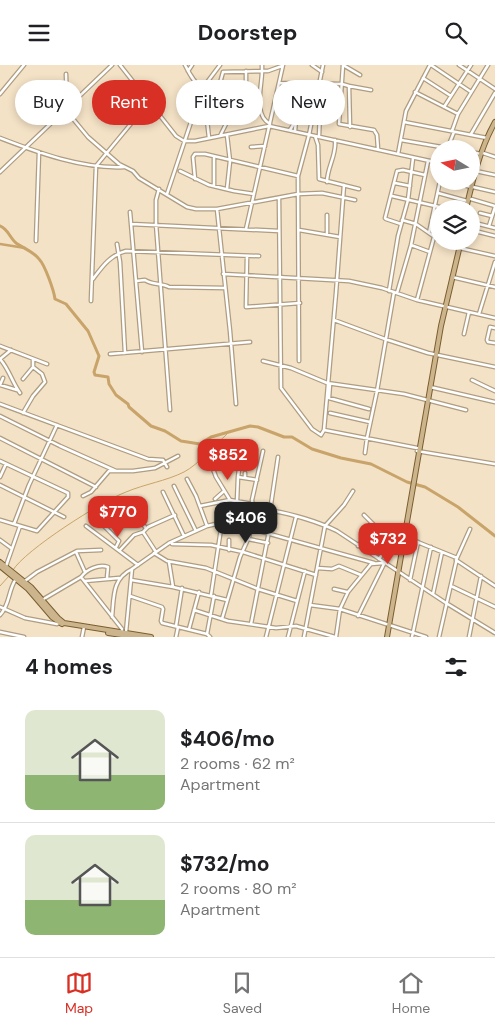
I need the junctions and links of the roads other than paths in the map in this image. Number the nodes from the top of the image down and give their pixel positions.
1 (24, 65) edge
2 (112, 65) edge
3 (120, 65) edge
4 (185, 65) edge
5 (192, 65) edge
6 (220, 65) edge
7 (262, 65) edge
8 (283, 65) edge
9 (312, 65) edge
10 (323, 65) edge
11 (343, 65) edge
12 (430, 65) edge
13 (459, 65) edge
14 (471, 65) edge
15 (488, 65) edge
16 (467, 70) junction
17 (188, 71) junction
18 (246, 71) junction
19 (256, 71) junction
20 (262, 71) junction
21 (214, 72) junction
22 (223, 72) junction
23 (322, 72) junction
24 (66, 74) dead end
25 (360, 75) dead end
26 (422, 77) junction
27 (479, 78) junction
28 (66, 80) edge
29 (132, 80) edge
30 (195, 80) edge
31 (208, 80) edge
32 (221, 80) edge
33 (246, 80) edge
34 (262, 80) edge
35 (280, 80) edge
36 (321, 80) edge
37 (342, 80) edge
38 (458, 84) junction
39 (345, 85) edge
40 (349, 86) junction
41 (372, 90) dead end
42 (495, 91) edge
43 (415, 92) junction
44 (471, 92) junction
45 (0, 94) edge
46 (82, 94) edge
47 (451, 96) junction
48 (444, 107) junction
49 (273, 111) edge
50 (458, 114) junction
51 (263, 119) edge
52 (166, 122) edge
53 (404, 122) junction
54 (49, 125) edge
55 (78, 125) edge
56 (130, 125) edge
57 (190, 125) edge
58 (207, 125) edge
59 (225, 125) edge
60 (270, 125) junction
61 (293, 125) edge
62 (296, 125) edge
63 (311, 125) edge
64 (318, 125) edge
65 (344, 125) edge
66 (494, 126) edge
67 (350, 127) junction
68 (290, 130) junction
69 (453, 131) junction
70 (295, 132) junction
71 (471, 134) junction
72 (226, 135) junction
73 (309, 135) junction
74 (220, 136) junction
75 (317, 137) junction
76 (0, 138) edge
77 (210, 138) junction
78 (487, 138) junction
79 (401, 139) junction
80 (335, 140) junction
81 (450, 140) edge
82 (184, 141) junction
83 (430, 145) edge
84 (251, 147) dead end
85 (265, 147) junction
86 (25, 148) junction
87 (378, 149) junction
88 (39, 152) junction
89 (106, 153) junction
90 (482, 153) junction
91 (398, 154) junction
92 (214, 157) junction
93 (495, 157) edge
94 (413, 158) junction
95 (480, 158) edge
96 (230, 161) junction
97 (428, 161) joint
98 (96, 166) junction
99 (125, 167) junction
100 (260, 167) junction
101 (180, 171) dead end
102 (480, 171) edge
103 (0, 172) edge
104 (412, 172) junction
105 (426, 175) junction
106 (495, 175) edge
107 (298, 176) junction
108 (196, 179) junction
109 (327, 182) junction
110 (395, 183) junction
111 (344, 185) junction
112 (410, 185) junction
113 (214, 186) junction
114 (159, 189) junction
115 (227, 189) junction
116 (359, 189) dead end
117 (480, 189) edge
118 (438, 190) edge
119 (471, 190) edge
120 (495, 192) edge
121 (254, 193) junction
122 (438, 193) junction
123 (167, 194) junction
124 (298, 194) junction
125 (392, 196) junction
126 (343, 197) junction
127 (279, 198) junction
128 (355, 200) dead end
129 (408, 200) junction
130 (436, 200) edge
131 (469, 200) joint
132 (252, 203) junction
133 (421, 203) junction
134 (480, 203) edge
135 (430, 205) edge
136 (495, 207) edge
137 (217, 209) junction
138 (130, 212) dead end
139 (480, 213) dead end
140 (327, 215) dead end
141 (492, 217) junction
142 (402, 220) junction
143 (130, 224) junction
144 (156, 224) junction
145 (401, 224) junction
146 (416, 224) junction
147 (480, 224) edge
148 (488, 226) junction
149 (219, 228) junction
150 (430, 228) edge
151 (495, 228) edge
152 (246, 229) junction
153 (298, 230) junction
154 (279, 231) junction
155 (480, 232) edge
156 (327, 233) junction
157 (429, 233) joint
158 (495, 236) edge
159 (340, 237) junction
160 (36, 241) dead end
161 (117, 244) dead end
162 (411, 245) junction
163 (133, 250) junction
164 (458, 250) edge
165 (458, 250) edge
166 (466, 250) edge
167 (158, 252) junction
168 (430, 252) joint
169 (119, 253) junction
170 (221, 254) junction
171 (248, 255) junction
172 (259, 256) dead end
173 (495, 257) edge
174 (495, 262) edge
175 (223, 274) junction
176 (247, 275) junction
177 (279, 276) junction
178 (299, 277) junction
179 (452, 277) junction
180 (337, 280) junction
181 (92, 281) junction
182 (136, 281) junction
183 (161, 284) junction
184 (489, 286) junction
185 (495, 287) edge
186 (225, 288) junction
187 (389, 291) junction
188 (395, 293) junction
189 (417, 300) junction
190 (91, 301) dead end
191 (300, 303) junction
192 (280, 304) junction
193 (444, 307) junction
194 (469, 312) junction
195 (479, 314) junction
196 (495, 317) edge
197 (334, 320) junction
198 (495, 327) edge
199 (464, 334) dead end
200 (385, 339) junction
201 (250, 342) dead end
202 (495, 343) edge
203 (231, 344) junction
204 (0, 346) edge
205 (11, 350) junction
206 (166, 350) junction
207 (142, 351) junction
208 (125, 353) junction
209 (110, 354) dead end
210 (435, 354) junction
211 (33, 359) junction
212 (263, 361) dead end
213 (299, 361) dead end
214 (47, 364) dead end
215 (280, 364) junction
216 (33, 367) junction
217 (495, 367) edge
218 (3, 378) dead end
219 (23, 379) dead end
220 (472, 380) dead end
221 (329, 384) junction
222 (430, 387) junction
223 (377, 391) junction
224 (495, 391) edge
225 (426, 401) junction
226 (236, 403) dead end
227 (495, 403) edge
228 (0, 404) edge
229 (370, 409) dead end
230 (170, 410) dead end
231 (466, 410) dead end
232 (23, 413) junction
233 (330, 413) dead end
234 (0, 416) edge
235 (370, 422) junction
236 (57, 425) junction
237 (324, 430) junction
238 (367, 437) junction
239 (0, 438) edge
240 (51, 441) junction
241 (242, 446) dead end
242 (418, 450) junction
243 (263, 451) dead end
244 (365, 453) dead end
245 (178, 456) dead end
246 (278, 457) dead end
247 (42, 459) junction
248 (0, 461) edge
249 (165, 462) junction
250 (6, 464) junction
251 (495, 464) edge
252 (167, 467) dead end
253 (213, 469) dead end
254 (116, 471) junction
255 (245, 473) dead end
256 (0, 477) edge
257 (33, 477) junction
258 (238, 477) junction
259 (245, 478) junction
260 (187, 479) dead end
261 (257, 480) junction
262 (0, 485) edge
263 (174, 486) dead end
264 (96, 487) junction
265 (224, 491) junction
266 (353, 491) dead end
267 (163, 492) dead end
268 (83, 495) dead end
269 (410, 495) junction
270 (25, 497) junction
271 (214, 499) dead end
272 (230, 501) junction
273 (237, 501) junction
274 (252, 505) junction
275 (200, 506) junction
276 (136, 511) dead end
277 (271, 511) junction
278 (55, 512) junction
279 (175, 515) junction
280 (254, 515) junction
281 (364, 515) dead end
282 (64, 517) dead end
283 (296, 517) junction
284 (0, 520) edge
285 (100, 522) dead end
286 (224, 522) junction
287 (14, 525) junction
288 (86, 526) dead end
289 (207, 526) junction
290 (325, 526) junction
291 (20, 527) junction
292 (251, 528) junction
293 (470, 529) dead end
294 (145, 530) junction
295 (196, 531) junction
296 (269, 534) junction
297 (396, 534) dead end
298 (184, 536) junction
299 (404, 536) junction
300 (248, 539) junction
301 (0, 540) edge
302 (229, 540) dead end
303 (291, 540) junction
304 (418, 542) junction
305 (169, 543) junction
306 (268, 543) junction
307 (358, 546) junction
308 (116, 547) junction
309 (218, 547) junction
310 (320, 547) junction
311 (430, 547) junction
312 (11, 548) junction
313 (101, 550) dead end
314 (120, 550) junction
315 (229, 550) junction
316 (76, 552) junction
317 (242, 552) junction
318 (442, 552) junction
319 (155, 553) junction
320 (265, 559) junction
321 (379, 559) junction
322 (456, 559) junction
323 (0, 562) edge
324 (169, 562) junction
325 (374, 563) junction
326 (384, 563) junction
327 (284, 564) junction
328 (138, 565) junction
329 (0, 566) edge
330 (6, 568) junction
331 (317, 568) junction
332 (132, 569) junction
333 (397, 570) junction
334 (305, 571) junction
335 (85, 572) junction
336 (214, 572) junction
337 (316, 575) junction
338 (361, 575) junction
339 (16, 577) junction
340 (81, 577) junction
341 (481, 577) junction
342 (107, 578) junction
343 (119, 578) junction
344 (234, 580) junction
345 (410, 580) junction
346 (25, 581) junction
347 (85, 581) junction
348 (131, 581) junction
349 (451, 586) junction
350 (495, 586) edge
351 (173, 587) junction
352 (422, 587) junction
353 (182, 589) junction
354 (258, 589) junction
355 (334, 589) dead end
356 (199, 592) junction
357 (348, 592) junction
358 (277, 594) junction
359 (433, 594) junction
360 (130, 596) junction
361 (212, 596) junction
362 (476, 598) junction
363 (227, 600) junction
364 (41, 601) junction
365 (297, 601) junction
366 (446, 603) junction
367 (310, 605) junction
368 (0, 607) edge
369 (495, 607) edge
370 (194, 609) junction
371 (340, 609) junction
372 (6, 610) junction
373 (0, 615) edge
374 (212, 615) junction
375 (358, 616) junction
376 (112, 617) junction
377 (222, 619) junction
378 (473, 620) junction
379 (59, 623) junction
380 (252, 624) junction
381 (291, 625) junction
382 (388, 625) junction
383 (177, 626) junction
384 (269, 627) junction
385 (84, 628) junction
386 (189, 629) junction
387 (305, 629) junction
388 (0, 632) edge
389 (495, 633) edge
390 (124, 634) edge
391 (207, 634) junction
392 (322, 635) edge
393 (412, 635) edge
394 (24, 637) edge
395 (82, 637) edge
396 (135, 637) edge
397 (151, 637) edge
398 (176, 637) edge
399 (210, 637) edge
400 (266, 637) edge
401 (288, 637) edge
402 (304, 637) edge
403 (336, 637) edge
404 (386, 637) edge
405 (426, 637) edge
406 (439, 637) edge
407 (469, 637) edge

1 - 45 street
2 - 46 street
3 - 29 street
4 - 17 street
5 - 17 street
6 - 21 street
7 - 19 street
7 - 20 street
8 - 20 street
8 - 35 street
9 - 23 street
10 - 23 street
11 - 25 street
11 - 37 street
12 - 26 street
12 - 38 street
13 - 16 street
14 - 16 street
15 - 27 street
16 - 27 street
16 - 38 street
17 - 30 street
18 - 19 street
18 - 22 street
18 - 33 street
19 - 20 street
20 - 34 street
21 - 22 street
21 - 31 street
22 - 32 street
23 - 36 street
24 - 28 street
26 - 43 street
26 - 47 street
27 - 42 street
27 - 44 street
38 - 44 street
38 - 47 street
39 - 40 street
40 - 41 street
40 - 67 street
42 - 71 street
43 - 48 street
43 - 53 street
44 - 50 street
47 - 48 street
48 - 50 street
49 - 60 street
50 - 69 street
51 - 60 street
52 - 82 street
53 - 69 street
53 - 79 street
54 - 86 street
55 - 89 street
56 - 89 street
57 - 82 street
58 - 77 street
59 - 74 street
60 - 68 street
60 - 72 street
60 - 85 street
61 - 68 street
62 - 70 street
63 - 73 street
64 - 75 street
65 - 67 street
66 - 78 main road
66 - 90 main road
67 - 87 street
68 - 70 street
69 - 71 street
69 - 81 street
70 - 73 street
71 - 78 street
72 - 74 street
72 - 96 street
73 - 75 street
73 - 107 street
74 - 77 street
75 - 80 street
75 - 109 street
76 - 86 street
77 - 82 street
78 - 90 main road
79 - 83 street
79 - 91 street
80 - 87 street
80 - 109 street
82 - 123 street
84 - 85 street
85 - 100 street
86 - 88 street
86 - 103 street
87 - 91 street
88 - 98 street
88 - 160 street
89 - 98 street
89 - 99 street
90 - 93 street
90 - 95 main road
91 - 94 street
92 - 96 street
92 - 108 street
92 - 113 street
94 - 97 street
94 - 104 street
96 - 100 street
96 - 115 street
97 - 105 street
98 - 99 street
98 - 181 street
99 - 114 street
100 - 107 street
100 - 121 street
101 - 108 street
102 - 106 street
104 - 105 street
104 - 110 street
104 - 112 street
105 - 133 street
107 - 124 street
108 - 113 street
109 - 111 street
110 - 112 street
110 - 125 street
111 - 116 street
111 - 126 street
112 - 129 street
113 - 115 street
114 - 123 street
114 - 144 street
115 - 121 street
117 - 120 street
118 - 122 street
119 - 131 main road
121 - 132 street
122 - 130 street
122 - 131 street
123 - 137 street
124 - 126 street
124 - 127 street
124 - 153 street
125 - 129 street
125 - 145 street
126 - 128 street
126 - 159 street
127 - 132 street
127 - 154 street
129 - 133 street
129 - 142 street
132 - 137 street
132 - 152 street
133 - 135 street
133 - 146 street
134 - 136 street
136 - 141 street
137 - 149 street
138 - 143 street
139 - 141 street
140 - 156 street
141 - 148 street
142 - 145 street
142 - 146 street
143 - 144 street
143 - 163 street
144 - 149 street
144 - 167 street
145 - 187 street
146 - 157 street
146 - 162 street
147 - 148 street
148 - 151 street
149 - 152 street
149 - 170 street
150 - 157 street
152 - 154 street
153 - 156 street
153 - 178 street
154 - 177 street
155 - 158 street
156 - 159 street
159 - 180 street
161 - 169 street
162 - 168 street
162 - 188 street
163 - 167 street
163 - 169 street
163 - 182 street
164 - 179 main road
165 - 193 main road
166 - 173 street
167 - 170 street
167 - 183 street
168 - 189 street
169 - 181 street
169 - 208 street
170 - 171 street
170 - 175 street
171 - 172 street
171 - 176 street
174 - 184 street
175 - 176 street
175 - 186 street
176 - 177 street
176 - 192 street
177 - 178 street
177 - 192 street
178 - 180 street
178 - 191 street
179 - 184 street
179 - 193 main road
180 - 187 street
180 - 197 street
181 - 190 street
182 - 183 street
182 - 207 street
183 - 186 street
183 - 206 street
184 - 185 street
184 - 195 street
186 - 203 street
187 - 188 street
188 - 189 street
188 - 200 street
189 - 193 street
191 - 192 street
191 - 213 street
192 - 215 street
193 - 194 street
193 - 210 main road
194 - 195 street
194 - 199 street
195 - 196 street
197 - 200 street
197 - 221 street
198 - 202 street
200 - 210 street
200 - 223 street
201 - 203 street
203 - 206 street
203 - 226 street
204 - 205 street
205 - 211 street
205 - 218 street
206 - 207 street
206 - 230 street
207 - 208 street
208 - 209 street
210 - 217 street
210 - 222 main road
210 - 225 main road
211 - 214 street
211 - 216 street
212 - 215 street
215 - 221 street
215 - 237 street
216 - 219 street
216 - 232 street
220 - 224 street
221 - 223 street
221 - 229 street
221 - 237 street
222 - 225 main road
222 - 227 street
223 - 225 street
223 - 235 street
225 - 231 street
225 - 242 main road
228 - 232 street
232 - 236 street
233 - 235 street
234 - 240 street
235 - 238 street
236 - 240 street
236 - 249 street
237 - 238 street
238 - 242 street
238 - 244 street
239 - 247 street
240 - 247 street
240 - 254 street
241 - 258 street
242 - 251 street
242 - 269 main road
243 - 261 street
245 - 249 street
246 - 277 street
247 - 257 street
247 - 264 street
248 - 250 street
249 - 252 street
249 - 254 street
250 - 256 street
250 - 257 street
253 - 265 street
254 - 264 street
255 - 259 street
257 - 270 street
257 - 278 street
258 - 259 street
258 - 273 street
259 - 261 street
260 - 275 street
261 - 274 street
262 - 270 street
263 - 295 street
264 - 268 street
265 - 271 street
265 - 272 street
266 - 290 street
267 - 279 street
269 - 299 main road
269 - 333 main road
270 - 278 street
270 - 287 street
272 - 273 street
272 - 275 street
273 - 274 street
274 - 280 street
275 - 289 street
276 - 294 street
277 - 280 street
277 - 283 street
277 - 296 street
278 - 282 street
278 - 291 street
279 - 294 street
279 - 298 street
280 - 286 street
280 - 292 street
281 - 307 street
283 - 290 street
283 - 303 street
284 - 287 street
285 - 308 street
286 - 289 street
286 - 292 street
286 - 309 street
287 - 291 street
288 - 308 street
289 - 295 street
290 - 307 street
290 - 310 street
291 - 312 street
292 - 296 street
292 - 300 street
293 - 322 street
294 - 314 street
294 - 319 street
295 - 298 street
296 - 303 street
296 - 306 street
297 - 321 street
298 - 305 street
299 - 304 street
299 - 333 main road
300 - 306 street
300 - 317 street
301 - 312 street
302 - 315 street
303 - 310 street
303 - 327 street
304 - 311 street
304 - 345 street
305 - 309 street
305 - 319 street
306 - 320 street
307 - 321 street
308 - 314 street
309 - 315 street
309 - 336 street
310 - 325 street
310 - 331 street
311 - 318 street
311 - 352 street
312 - 330 street
313 - 316 street
314 - 328 street
315 - 317 street
316 - 335 street
316 - 346 street
317 - 320 street
317 - 344 street
318 - 322 street
318 - 359 street
319 - 324 street
319 - 328 street
320 - 327 street
320 - 354 street
321 - 326 street
322 - 341 street
322 - 349 street
323 - 330 main road
324 - 336 street
324 - 351 street
325 - 326 street
325 - 338 street
326 - 333 street
326 - 375 street
327 - 334 street
327 - 358 street
328 - 332 street
329 - 330 main road
330 - 339 main road
331 - 337 street
331 - 338 street
332 - 343 street
332 - 348 street
333 - 345 street
333 - 382 main road
334 - 337 street
334 - 365 street
335 - 340 street
335 - 342 street
336 - 344 street
336 - 361 street
337 - 367 street
338 - 357 street
339 - 346 main road
339 - 364 main road
339 - 372 street
340 - 347 street
340 - 364 street
341 - 350 street
341 - 362 street
342 - 343 street
342 - 347 street
343 - 376 street
344 - 354 street
344 - 363 street
345 - 352 street
346 - 364 main road
347 - 376 street
348 - 351 street
348 - 360 street
349 - 362 street
349 - 366 street
351 - 353 street
352 - 359 street
352 - 393 street
353 - 356 street
353 - 383 street
354 - 358 street
354 - 380 street
355 - 357 street
356 - 361 street
356 - 370 street
357 - 371 street
358 - 365 street
358 - 384 street
359 - 366 street
360 - 383 street
360 - 390 street
361 - 363 street
361 - 374 street
362 - 369 street
362 - 378 street
363 - 377 street
364 - 379 main road
364 - 385 main road
365 - 381 street
366 - 378 street
366 - 406 street
367 - 371 street
367 - 387 street
368 - 372 street
370 - 374 street
370 - 386 street
371 - 375 street
371 - 403 street
372 - 373 street
372 - 379 street
374 - 377 street
374 - 391 street
375 - 382 street
376 - 390 street
377 - 380 street
378 - 389 street
378 - 407 street
379 - 385 main road
380 - 384 street
381 - 384 street
381 - 387 street
381 - 401 street
382 - 393 street
382 - 404 main road
383 - 386 street
383 - 398 street
384 - 400 street
385 - 390 main road
385 - 395 street
386 - 391 street
387 - 392 street
387 - 402 street
388 - 394 street
390 - 396 main road
390 - 397 main road
391 - 399 street
392 - 403 street
393 - 405 street

